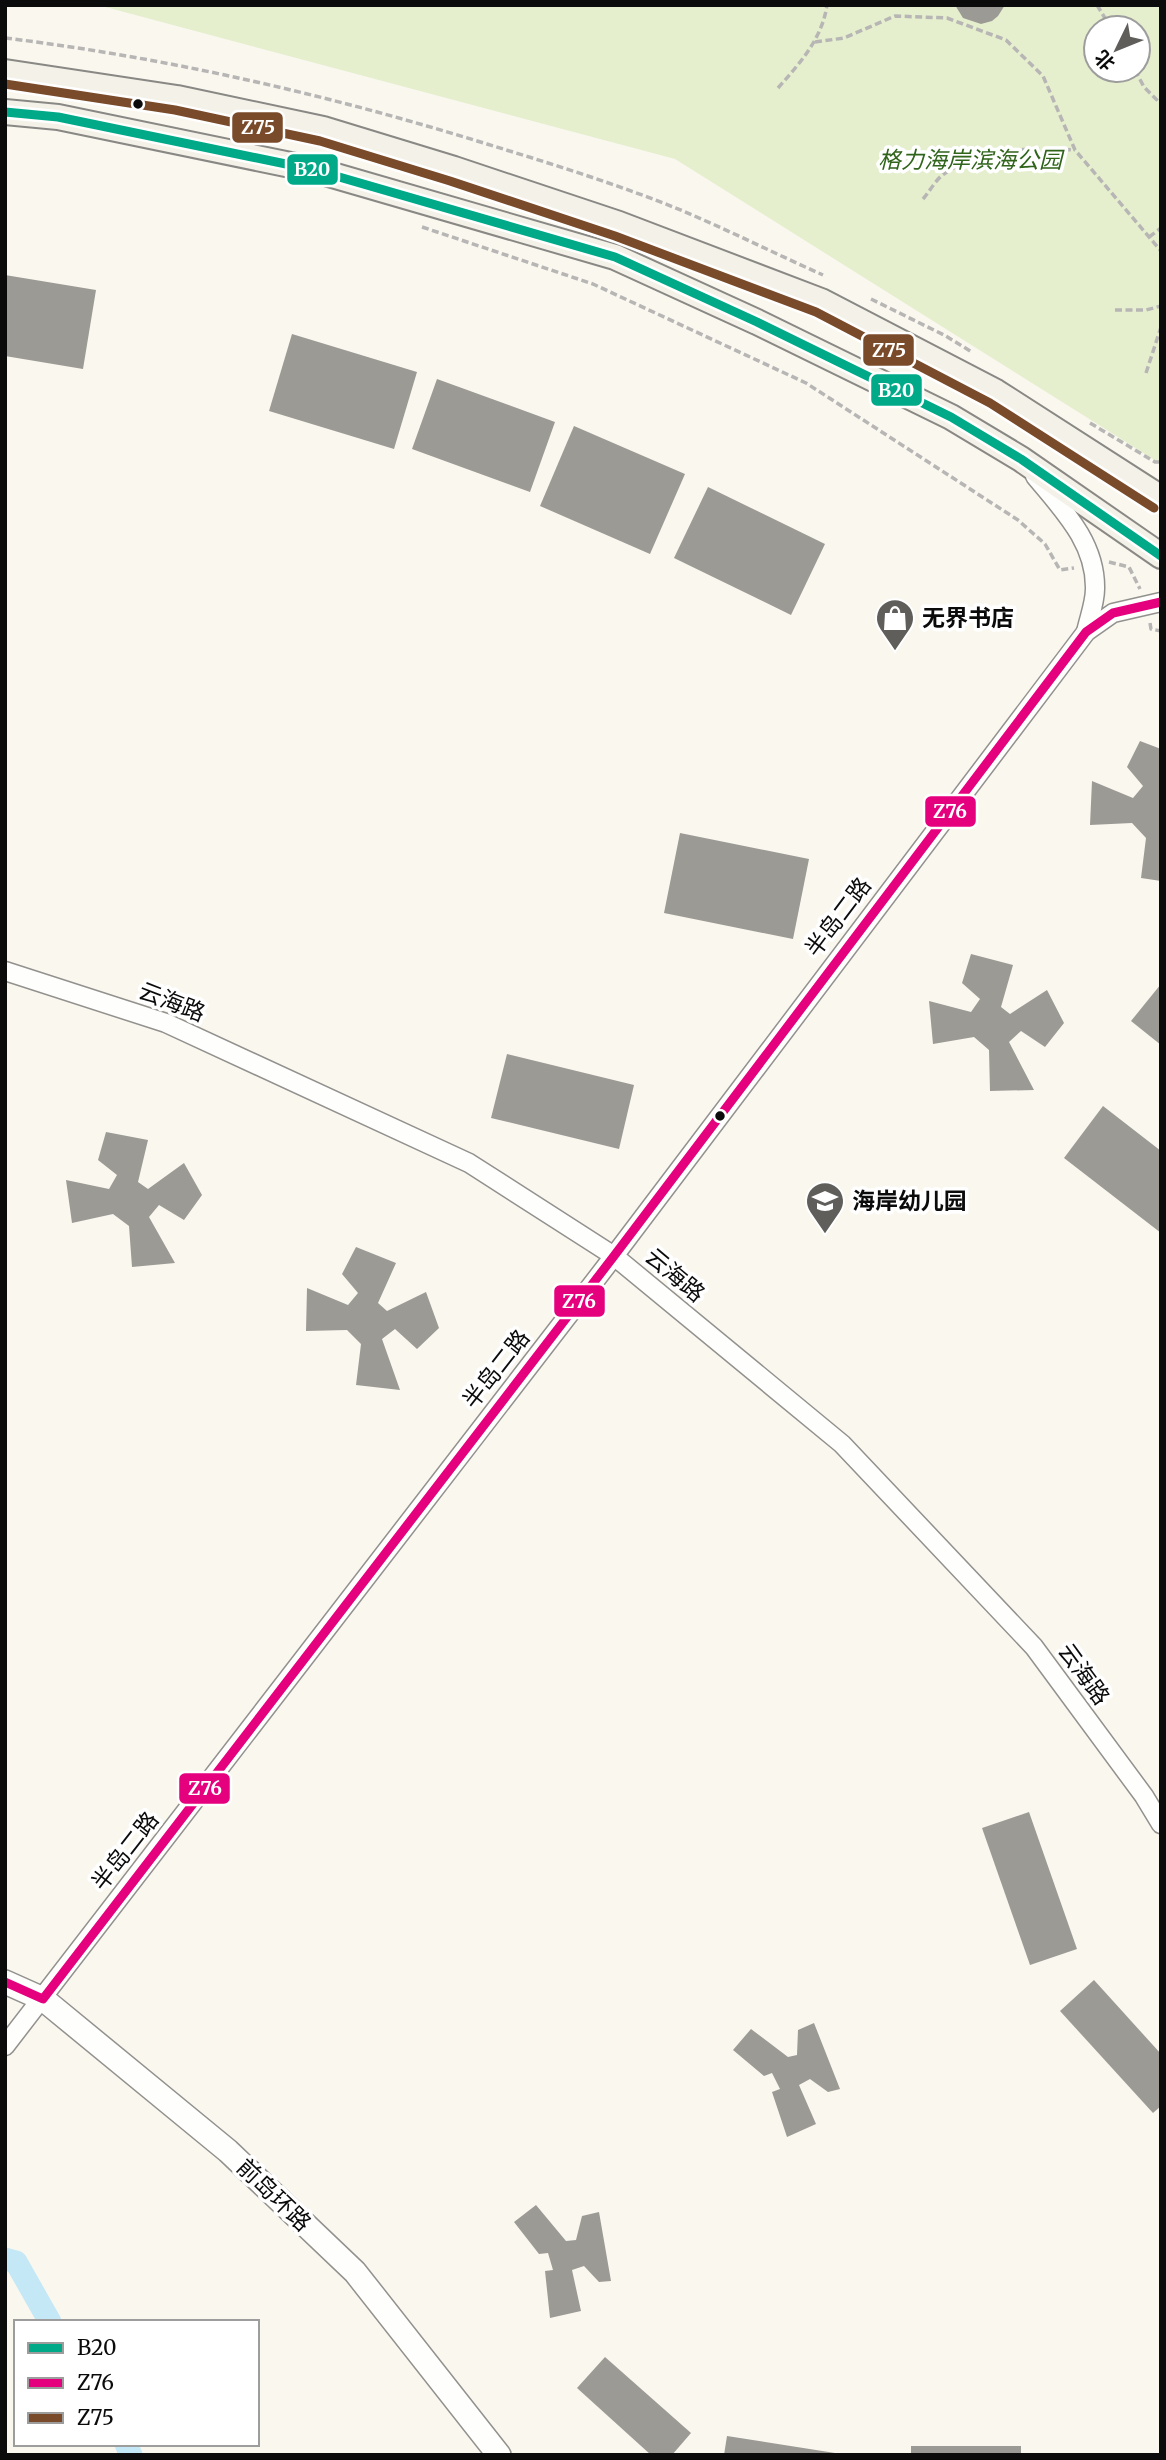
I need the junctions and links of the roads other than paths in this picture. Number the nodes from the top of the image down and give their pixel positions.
1 (5, 72) edge
2 (5, 112) edge
3 (1021, 459) junction
4 (1161, 498) edge
5 (1161, 556) edge
6 (1153, 603) edge
7 (1086, 632) junction
8 (5, 971) edge
9 (614, 1256) junction
10 (1161, 1824) edge
11 (5, 1982) edge
12 (43, 1999) junction
13 (5, 2046) edge
14 (499, 2455) edge

1 - 4 main road
2 - 3 main road
3 - 5 main road
3 - 7 street
6 - 7 street
7 - 9 street, 半岛二路
8 - 9 street, 云海路
9 - 10 street, 云海路
9 - 12 street, 半岛二路
11 - 12 street, 前岛环路
12 - 13 street, 半岛二路
12 - 14 street, 前岛环路

